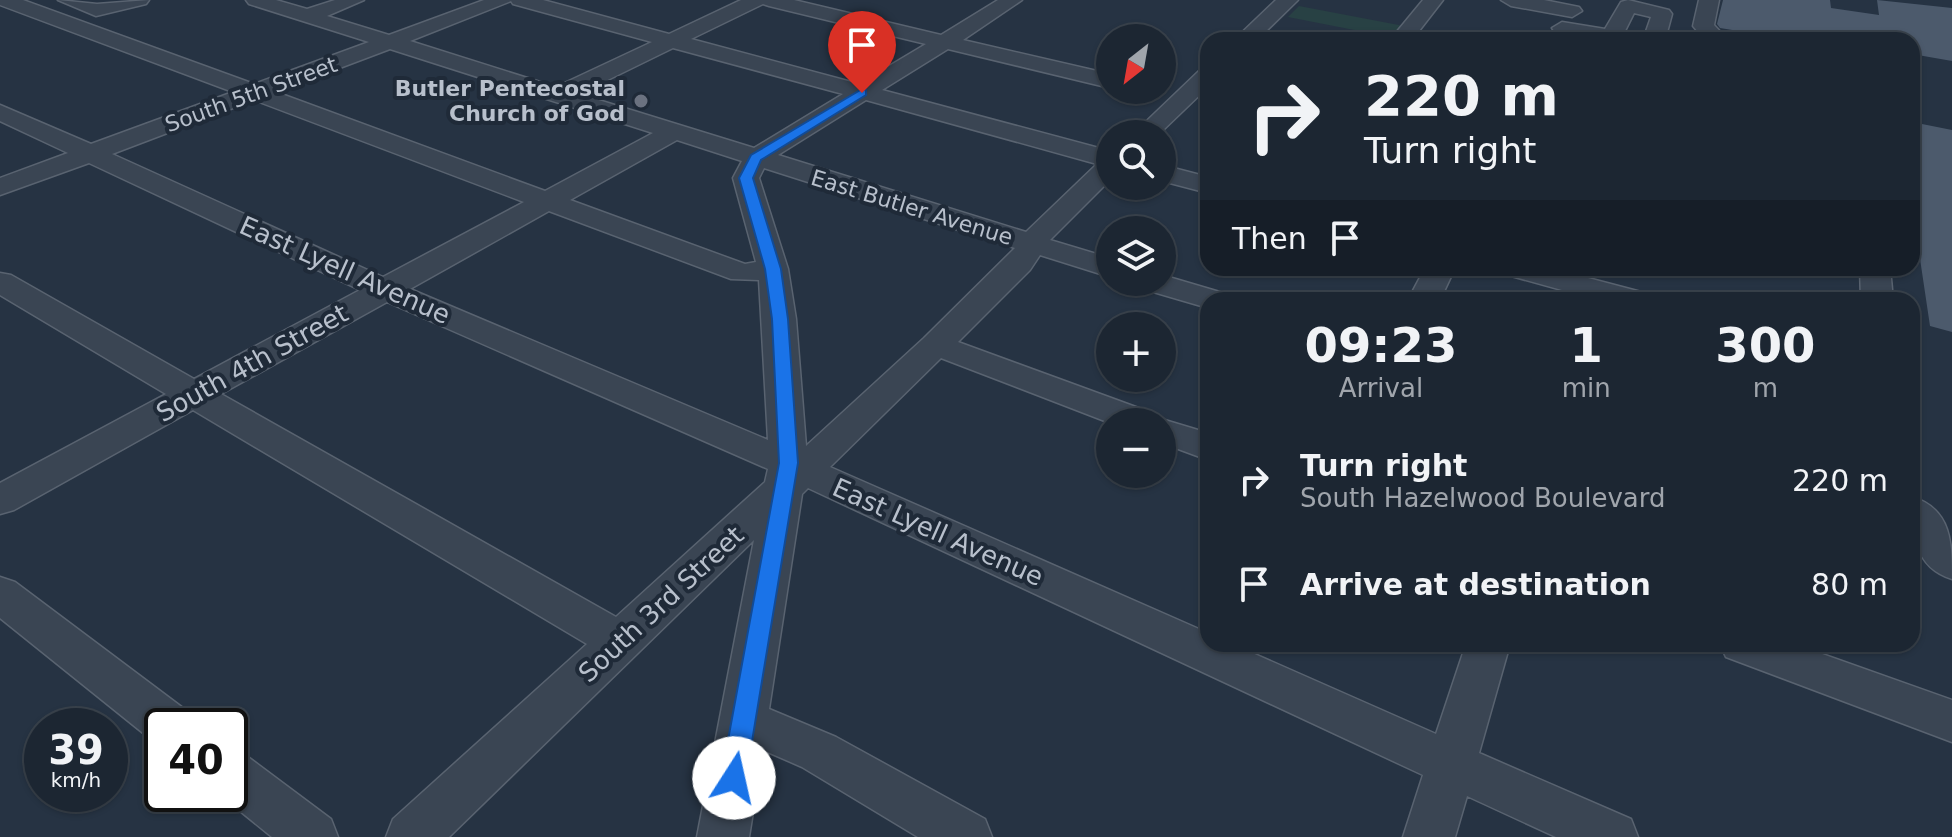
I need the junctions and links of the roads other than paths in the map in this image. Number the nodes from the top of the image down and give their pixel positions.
1 (5, 0) edge
2 (68, 0) edge
3 (139, 0) edge
4 (256, 0) edge
5 (354, 0) edge
6 (502, 0) edge
7 (520, 0) edge
8 (757, 0) edge
9 (769, 0) edge
10 (1012, 0) edge
11 (1288, 0) edge
12 (1433, 0) edge
13 (1511, 0) edge
14 (1709, 0) edge
15 (307, 16) junction
16 (1566, 20) edge
17 (1254, 32) edge
18 (1407, 32) edge
19 (1600, 32) edge
20 (1621, 32) edge
21 (1656, 32) edge
22 (1709, 32) edge
23 (670, 41) junction
24 (390, 42) junction
25 (945, 42) junction
26 (1096, 78) edge
27 (1200, 80) edge
28 (254, 93) junction
29 (862, 93) junction
30 (1176, 93) edge
31 (555, 96) junction
32 (1176, 97) edge
33 (1200, 102) edge
34 (0, 112) edge
35 (673, 132) junction
36 (93, 153) junction
37 (1096, 155) edge
38 (756, 158) junction
39 (817, 177) junction
40 (1176, 177) edge
41 (1096, 179) edge
42 (1200, 183) edge
43 (0, 187) edge
44 (550, 200) junction
45 (774, 205) junction
46 (1033, 245) junction
47 (1096, 264) edge
48 (773, 269) junction
49 (1545, 276) edge
50 (0, 282) edge
51 (1176, 289) edge
52 (386, 290) junction
53 (1604, 292) edge
54 (1200, 296) edge
55 (936, 345) junction
56 (193, 395) junction
57 (1105, 408) edge
58 (1176, 434) edge
59 (1200, 444) edge
60 (792, 472) junction
61 (0, 500) edge
62 (1924, 523) edge
63 (1952, 563) edge
64 (0, 594) edge
65 (622, 642) junction
66 (1485, 652) edge
67 (1764, 652) edge
68 (147, 708) edge
69 (744, 720) junction
70 (1952, 721) edge
71 (1450, 764) junction
72 (248, 787) edge
73 (312, 837) edge
74 (412, 837) edge
75 (723, 837) edge
76 (966, 837) edge
77 (1429, 837) edge
78 (1612, 837) edge

1 - 28 street
2 - 3 street
4 - 15 street, East Butler Avenue
5 - 15 street
6 - 24 street, South 5th Street
7 - 23 street
8 - 23 street
9 - 25 street
10 - 25 street
11 - 17 street
12 - 18 street
13 - 16 street
14 - 22 street
15 - 24 street, East Butler Avenue
16 - 19 street
20 - 21 street
23 - 29 street
23 - 31 street
24 - 28 street, South 5th Street
24 - 31 street, East Butler Avenue
25 - 26 street
25 - 29 street
27 - 30 street
28 - 36 street, South 5th Street
28 - 44 street
29 - 37 street
29 - 38 street
31 - 35 street, East Butler Avenue
32 - 33 street
34 - 36 street, East Lyell Avenue
35 - 38 street, East Butler Avenue
35 - 44 street, South 4th Street
36 - 43 street, South 5th Street
36 - 52 street, East Lyell Avenue
38 - 39 street, East Butler Avenue
38 - 45 street
39 - 45 street
39 - 46 street, East Butler Avenue
40 - 42 street
41 - 46 street, South 3rd Street
44 - 48 street
44 - 52 street, South 4th Street
45 - 48 street
46 - 47 street, East Butler Avenue
46 - 55 street, South 3rd Street
48 - 60 street
49 - 53 street
50 - 56 street
51 - 54 street
52 - 56 street, South 4th Street
52 - 60 street, East Lyell Avenue
55 - 57 street
55 - 60 street, South 3rd Street
56 - 61 street, South 4th Street
56 - 65 street
58 - 59 street
60 - 65 street, South 3rd Street
60 - 69 street
60 - 71 street, East Lyell Avenue
62 - 63 street
64 - 68 street
65 - 74 street, South 3rd Street
66 - 71 street
67 - 70 street
69 - 75 street
69 - 76 street
71 - 77 street
71 - 78 street, East Lyell Avenue
72 - 73 street

